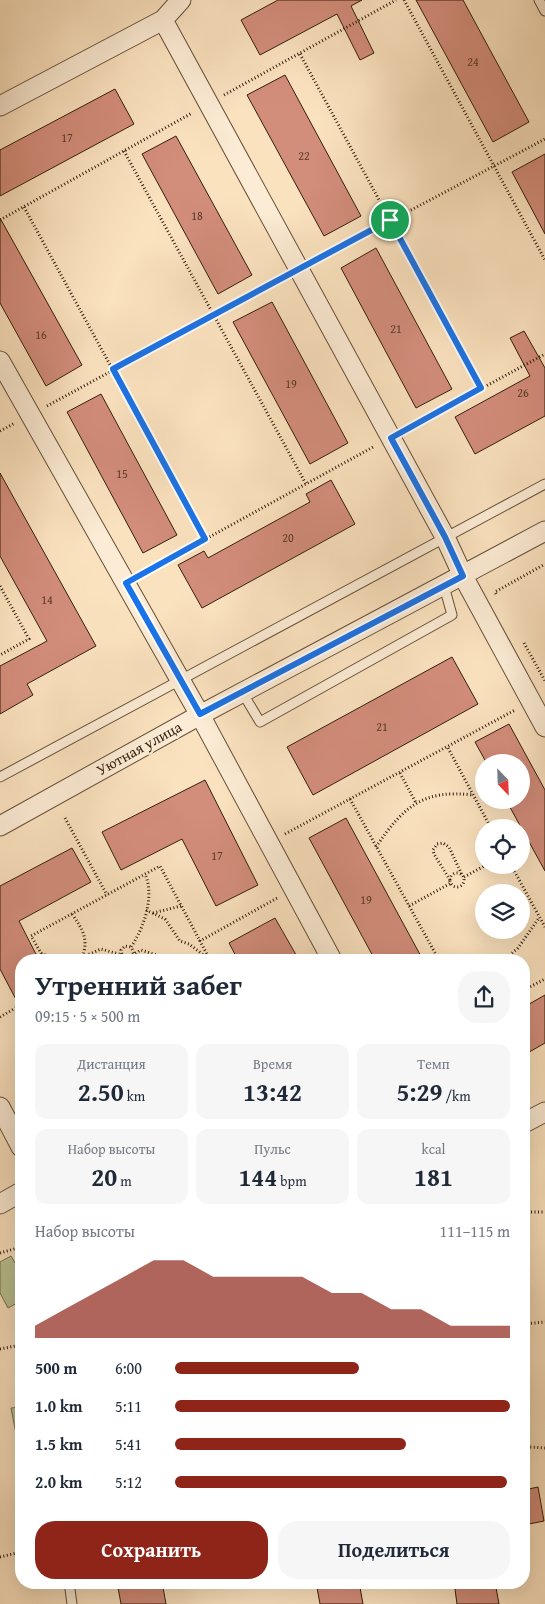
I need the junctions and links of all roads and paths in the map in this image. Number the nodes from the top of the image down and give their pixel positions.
1 (181, 0) edge
2 (404, 0) edge
3 (539, 0) edge
4 (545, 11) edge
5 (163, 20) junction
6 (300, 54) dead end
7 (0, 106) edge
8 (545, 139) edge
9 (124, 151) dead end
10 (494, 165) junction
11 (24, 207) dead end
12 (390, 220) junction
13 (545, 260) edge
14 (299, 269) junction
15 (214, 315) junction
16 (545, 354) edge
17 (0, 361) edge
18 (113, 369) junction
19 (481, 388) junction
20 (30, 414) junction
21 (0, 431) edge
22 (391, 438) junction
23 (306, 484) junction
24 (545, 484) edge
25 (545, 531) edge
26 (445, 537) junction
27 (205, 539) junction
28 (545, 564) edge
29 (463, 576) junction
30 (126, 583) junction
31 (0, 586) edge
32 (444, 586) junction
33 (500, 600) dead end
34 (523, 641) dead end
35 (0, 655) edge
36 (180, 680) junction
37 (545, 681) edge
38 (242, 692) junction
39 (531, 701) junction
40 (200, 714) junction
41 (545, 727) edge
42 (448, 748) junction
43 (400, 773) junction
44 (0, 777) edge
45 (473, 794) junction
46 (350, 799) junction
47 (416, 803) junction
48 (65, 818) dead end
49 (486, 819) edge
50 (0, 826) edge
51 (269, 843) junction
52 (376, 847) junction
53 (475, 870) edge
54 (145, 874) junction
55 (516, 874) edge
56 (463, 876) junction
57 (450, 881) junction
58 (284, 894) dead end
59 (107, 895) junction
60 (181, 906) junction
61 (409, 906) junction
62 (146, 910) junction
63 (153, 913) junction
64 (72, 914) junction
65 (540, 917) junction
66 (545, 927) edge
67 (200, 942) junction
68 (132, 947) junction
69 (40, 953) edge
70 (134, 953) joint
71 (85, 954) edge
72 (92, 954) edge
73 (118, 954) edge
74 (122, 954) edge
75 (156, 954) edge
76 (202, 954) edge
77 (207, 954) edge
78 (329, 954) edge
79 (436, 954) edge
80 (511, 954) edge
81 (545, 979) edge
82 (530, 987) edge
83 (15, 1008) edge
84 (0, 1017) edge
85 (0, 1107) edge
86 (545, 1112) edge
87 (530, 1120) edge
88 (15, 1136) edge
89 (15, 1195) edge
90 (0, 1204) edge
91 (530, 1212) edge
92 (545, 1212) edge
93 (15, 1249) edge
94 (0, 1253) edge
95 (545, 1322) edge
96 (530, 1323) edge
97 (15, 1346) edge
98 (0, 1349) edge
99 (530, 1447) edge
100 (545, 1448) edge
101 (15, 1554) edge
102 (0, 1558) edge
103 (70, 1589) edge
104 (72, 1604) edge

1 - 5 street
2 - 10 path
3 - 4 lane
5 - 7 street
5 - 14 street
6 - 12 path
8 - 10 path
9 - 15 path
10 - 12 path
10 - 13 path
11 - 18 path
12 - 14 path
12 - 19 path
14 - 15 path
14 - 22 street
15 - 18 path
15 - 23 path
16 - 19 path
17 - 20 street
18 - 20 path
18 - 27 path
19 - 22 path
20 - 21 path
20 - 30 street
22 - 23 path
22 - 26 street
23 - 27 path
24 - 26 lane
25 - 29 street, Уютная улица
26 - 29 street
26 - 36 lane
27 - 30 path
28 - 33 path
29 - 32 street, Уютная улица
29 - 39 street
30 - 36 street
31 - 35 path
32 - 38 street, Уютная улица
32 - 38 lane
34 - 37 path
36 - 40 street
36 - 44 lane
38 - 40 street, Уютная улица
39 - 41 street
39 - 42 path
40 - 50 street, Уютная улица
40 - 51 street
42 - 43 path
42 - 45 path
43 - 46 path
43 - 47 path
45 - 47 path
45 - 49 path
46 - 51 path
46 - 52 path
47 - 52 path
48 - 59 path
51 - 78 street
52 - 61 path
53 - 56 path
54 - 59 path
54 - 60 path
54 - 62 path
55 - 65 path
56 - 57 path
56 - 57 path
56 - 57 path
57 - 61 path
58 - 67 path
59 - 64 path
60 - 63 path
60 - 67 path
61 - 79 path
62 - 63 path
62 - 68 path
63 - 76 path
64 - 69 path
64 - 71 path
65 - 66 path
65 - 80 path
67 - 77 path
68 - 70 path
68 - 74 path
70 - 75 path
72 - 73 path
81 - 82 path
83 - 84 path
85 - 88 street
86 - 87 street
89 - 90 street
91 - 92 path
93 - 94 path
95 - 96 path
97 - 98 path
99 - 100 path
101 - 102 path
103 - 104 lane

